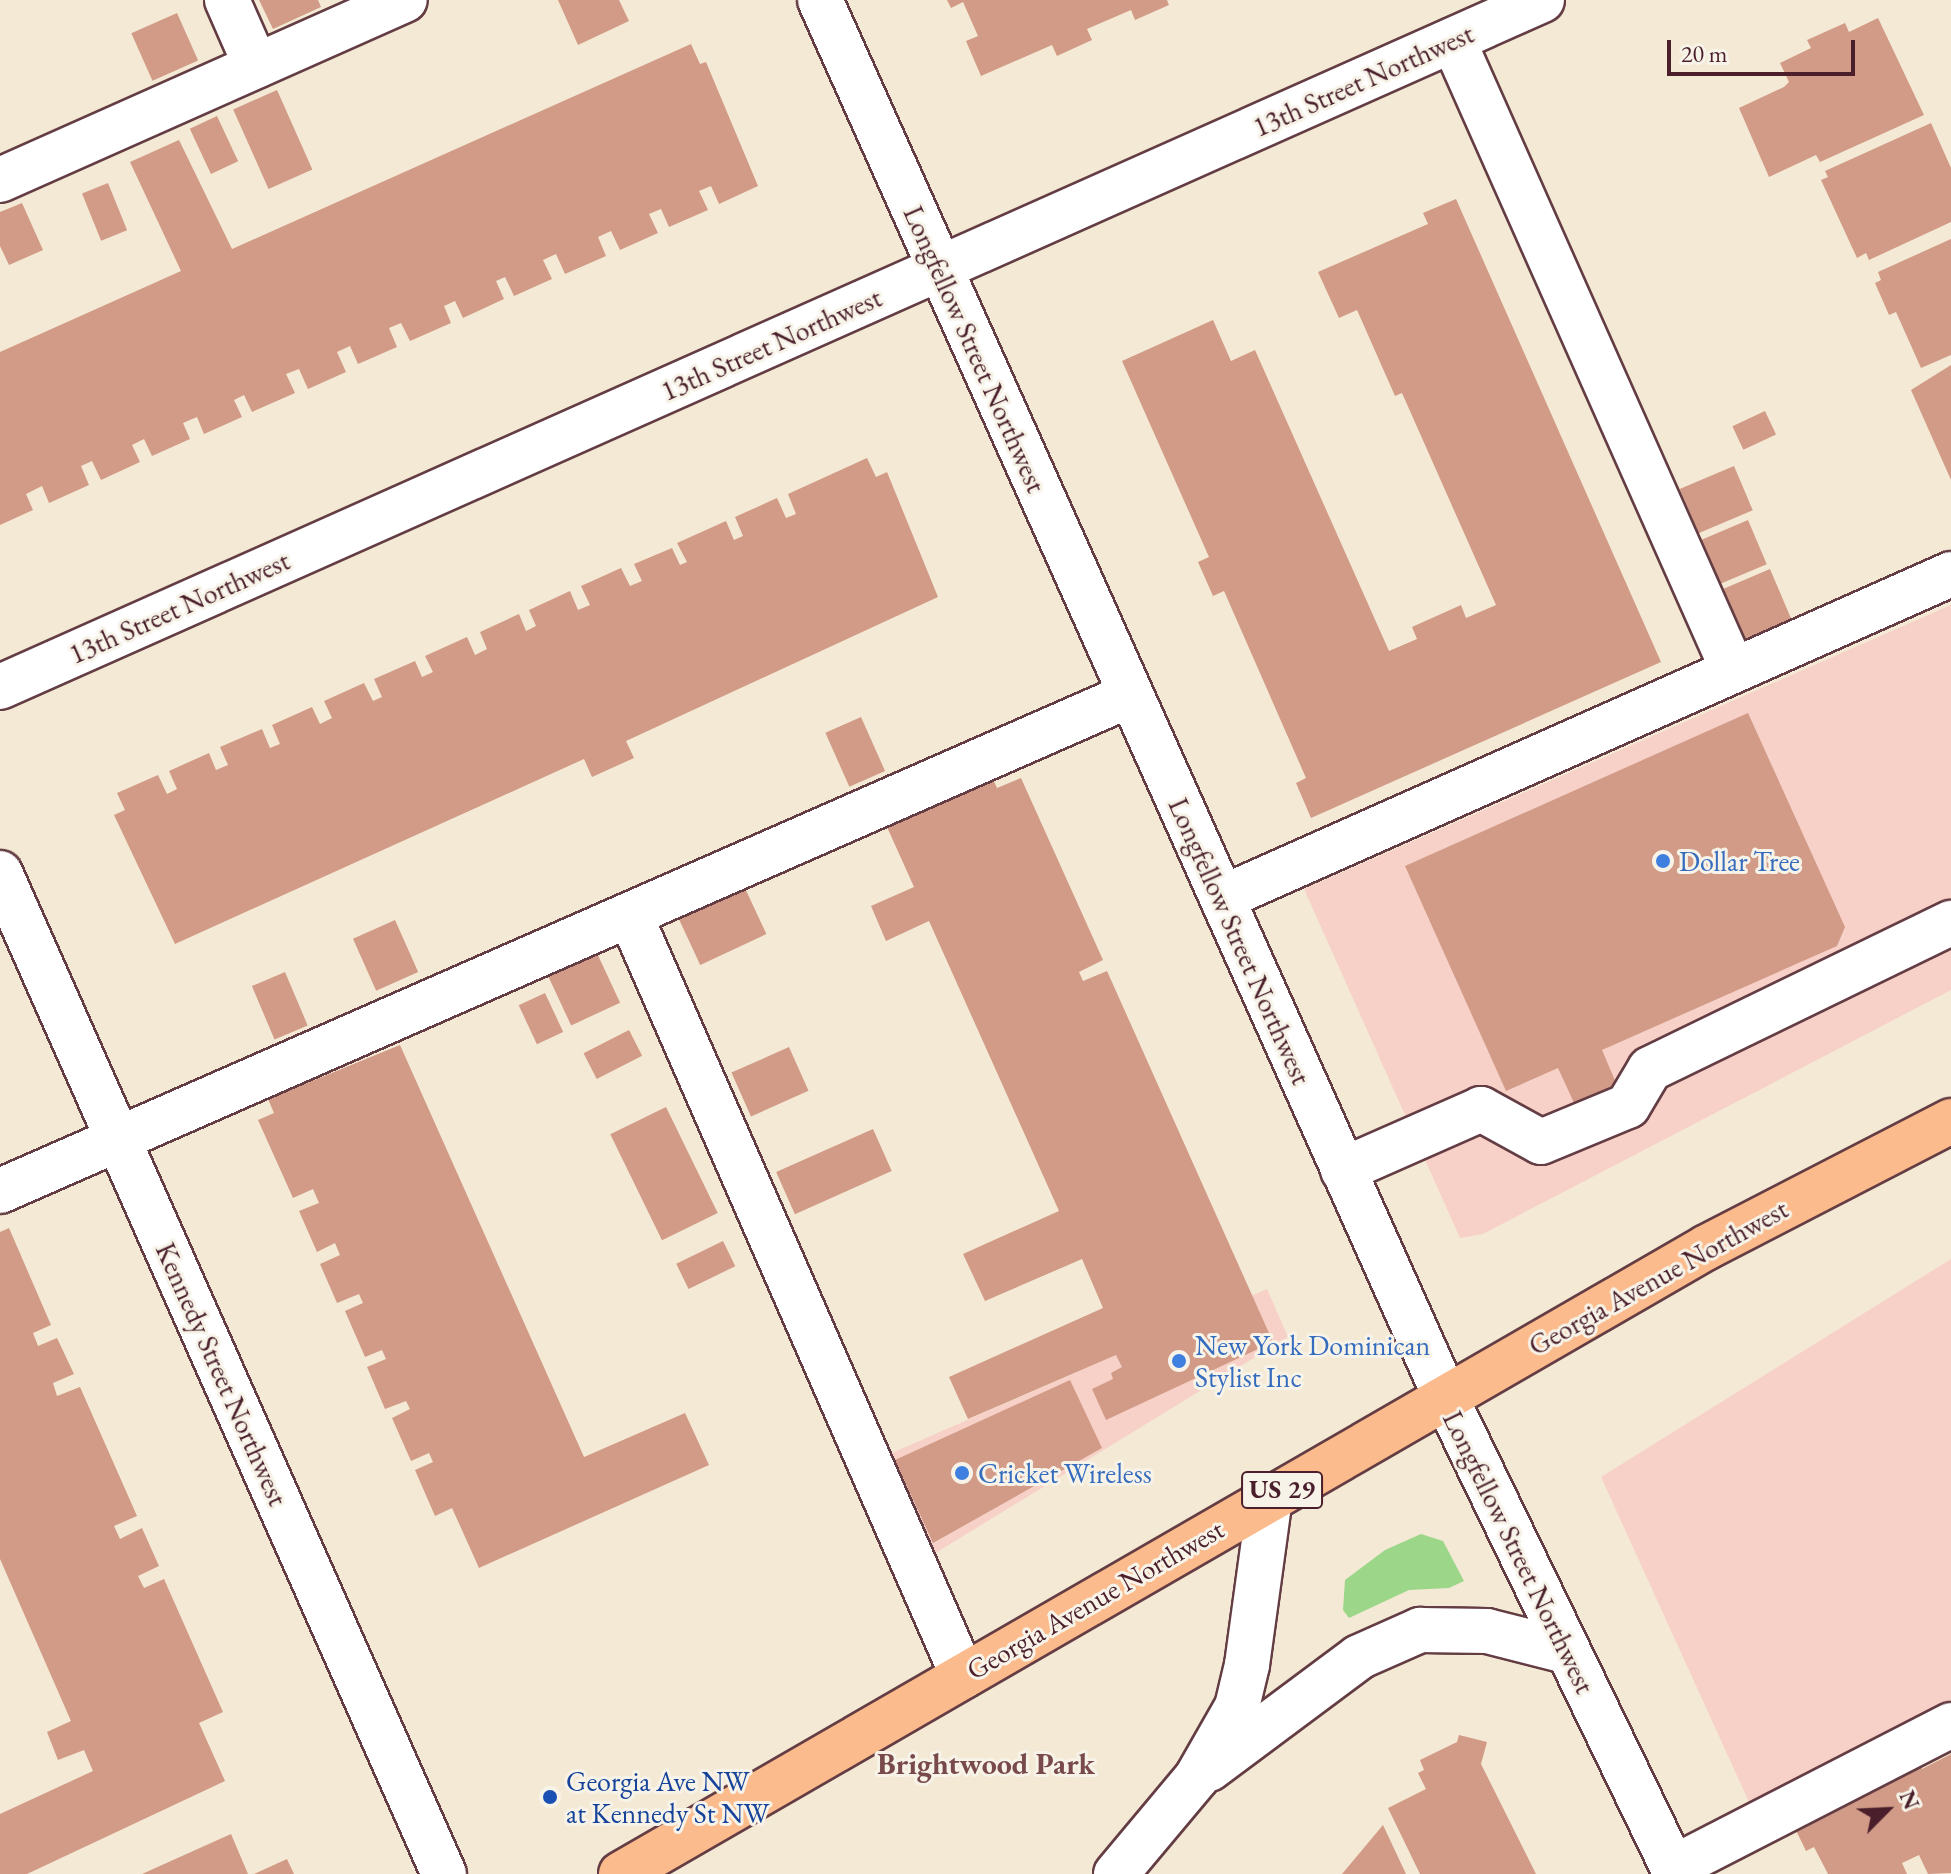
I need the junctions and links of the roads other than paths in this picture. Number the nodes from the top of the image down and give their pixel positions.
1 (227, 0) edge
2 (405, 0) edge
3 (820, 0) edge
4 (1542, 0) edge
5 (1453, 40) junction
6 (256, 66) junction
7 (0, 180) edge
8 (940, 269) junction
9 (1951, 574) edge
10 (1733, 670) junction
11 (0, 687) edge
12 (1130, 695) junction
13 (0, 873) edge
14 (1222, 898) junction
15 (630, 915) junction
16 (1951, 923) edge
17 (1951, 1121) edge
18 (118, 1138) junction
19 (1343, 1170) junction
20 (0, 1191) edge
21 (1445, 1396) junction
22 (1270, 1497) junction
23 (1566, 1651) junction
24 (963, 1676) junction
25 (1951, 1725) edge
26 (1197, 1777) junction
27 (1674, 1871) edge
28 (444, 1874) edge
29 (621, 1874) edge
30 (1116, 1874) edge

1 - 6 street
2 - 6 street
3 - 8 street, Longfellow Street Northwest
4 - 5 street, 13th Street Northwest
5 - 8 street, 13th Street Northwest
5 - 10 street
6 - 7 street
8 - 11 street, 13th Street Northwest
8 - 12 street, Longfellow Street Northwest
9 - 10 street
10 - 14 street
12 - 14 street, Longfellow Street Northwest
12 - 15 street
13 - 18 street, Kennedy Street Northwest
14 - 19 street, Longfellow Street Northwest
15 - 18 street
15 - 24 street
16 - 19 street
17 - 21 highway, Georgia Avenue Northwest / US 29
18 - 20 street
18 - 28 street, Kennedy Street Northwest
19 - 21 street, Longfellow Street Northwest
21 - 22 highway, Georgia Avenue Northwest / US 29
21 - 23 street, Longfellow Street Northwest
22 - 24 highway, Georgia Avenue Northwest / US 29
22 - 26 street
23 - 26 street
23 - 27 street, Longfellow Street Northwest
24 - 29 highway, Georgia Avenue Northwest / US 29
25 - 27 street
26 - 30 street

